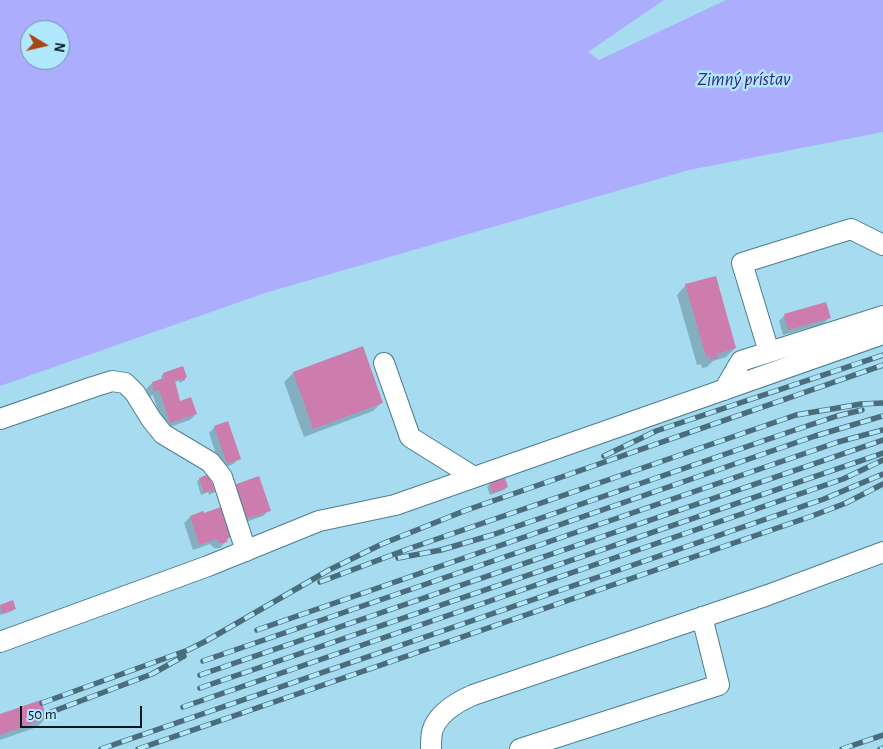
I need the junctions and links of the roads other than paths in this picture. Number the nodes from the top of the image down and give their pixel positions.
1 (883, 245) edge
2 (883, 316) edge
3 (883, 334) edge
4 (769, 352) junction
5 (384, 363) dead end
6 (724, 390) junction
7 (0, 419) edge
8 (474, 477) junction
9 (246, 551) junction
10 (883, 552) edge
11 (702, 617) junction
12 (0, 642) edge
13 (431, 749) edge
14 (520, 749) edge

1 - 4 lane
2 - 4 lane
3 - 6 lane
4 - 6 lane
5 - 8 lane
6 - 8 lane
7 - 9 lane
8 - 9 lane
9 - 12 lane
10 - 11 lane
11 - 13 lane
11 - 14 lane

